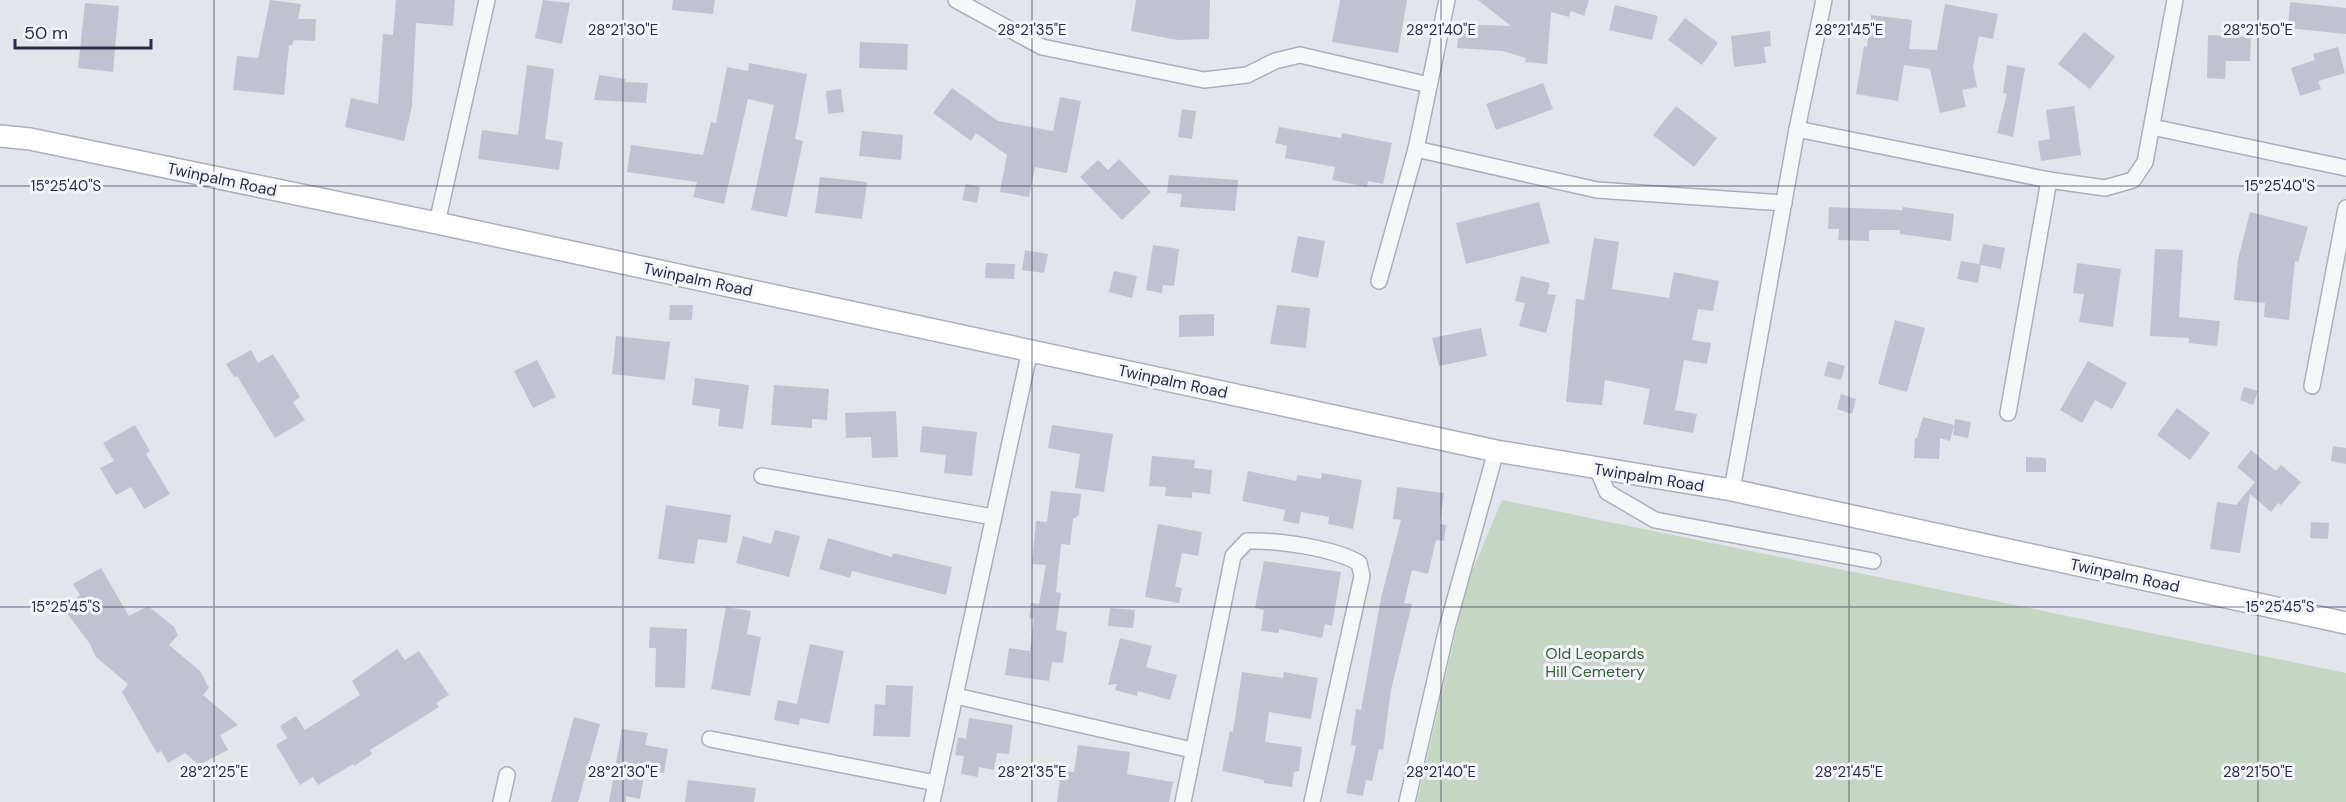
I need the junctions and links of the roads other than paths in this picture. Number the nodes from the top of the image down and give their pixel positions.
1 (487, 0) edge
2 (956, 0) edge
3 (1447, 0) edge
4 (1824, 0) edge
5 (2175, 0) edge
6 (1428, 85) junction
7 (0, 118) edge
8 (2152, 127) junction
9 (1797, 129) junction
10 (0, 136) edge
11 (30, 140) junction
12 (1416, 149) junction
13 (2346, 168) edge
14 (2049, 180) junction
15 (1784, 203) junction
16 (2346, 208) edge
17 (437, 223) junction
18 (1379, 281) dead end
19 (1030, 350) junction
20 (2312, 386) dead end
21 (2008, 413) dead end
22 (1496, 452) junction
23 (1597, 468) junction
24 (762, 476) dead end
25 (1732, 490) junction
26 (993, 517) junction
27 (1873, 561) dead end
28 (2346, 622) edge
29 (956, 696) junction
30 (710, 740) dead end
31 (1192, 750) junction
32 (507, 775) dead end
33 (936, 783) junction
34 (501, 802) edge
35 (932, 802) edge
36 (1183, 802) edge
37 (1312, 802) edge
38 (1407, 802) edge

1 - 17 street
2 - 6 street
3 - 6 street
4 - 9 street
5 - 8 street
6 - 12 street
7 - 11 main road
8 - 13 street
8 - 14 street
9 - 14 street
9 - 15 street
10 - 11 main road, Twinpalm Road
11 - 17 main road, Twinpalm Road
12 - 15 street
12 - 18 street
14 - 21 street
15 - 25 street
16 - 20 street
17 - 19 main road, Twinpalm Road
19 - 22 main road, Twinpalm Road
19 - 26 street
22 - 23 main road, Twinpalm Road
22 - 38 street
23 - 25 main road, Twinpalm Road
23 - 27 street
24 - 26 street
25 - 28 main road, Twinpalm Road
26 - 29 street
29 - 31 street
29 - 33 street
30 - 33 street
31 - 36 street
31 - 37 street
32 - 34 street
33 - 35 street

